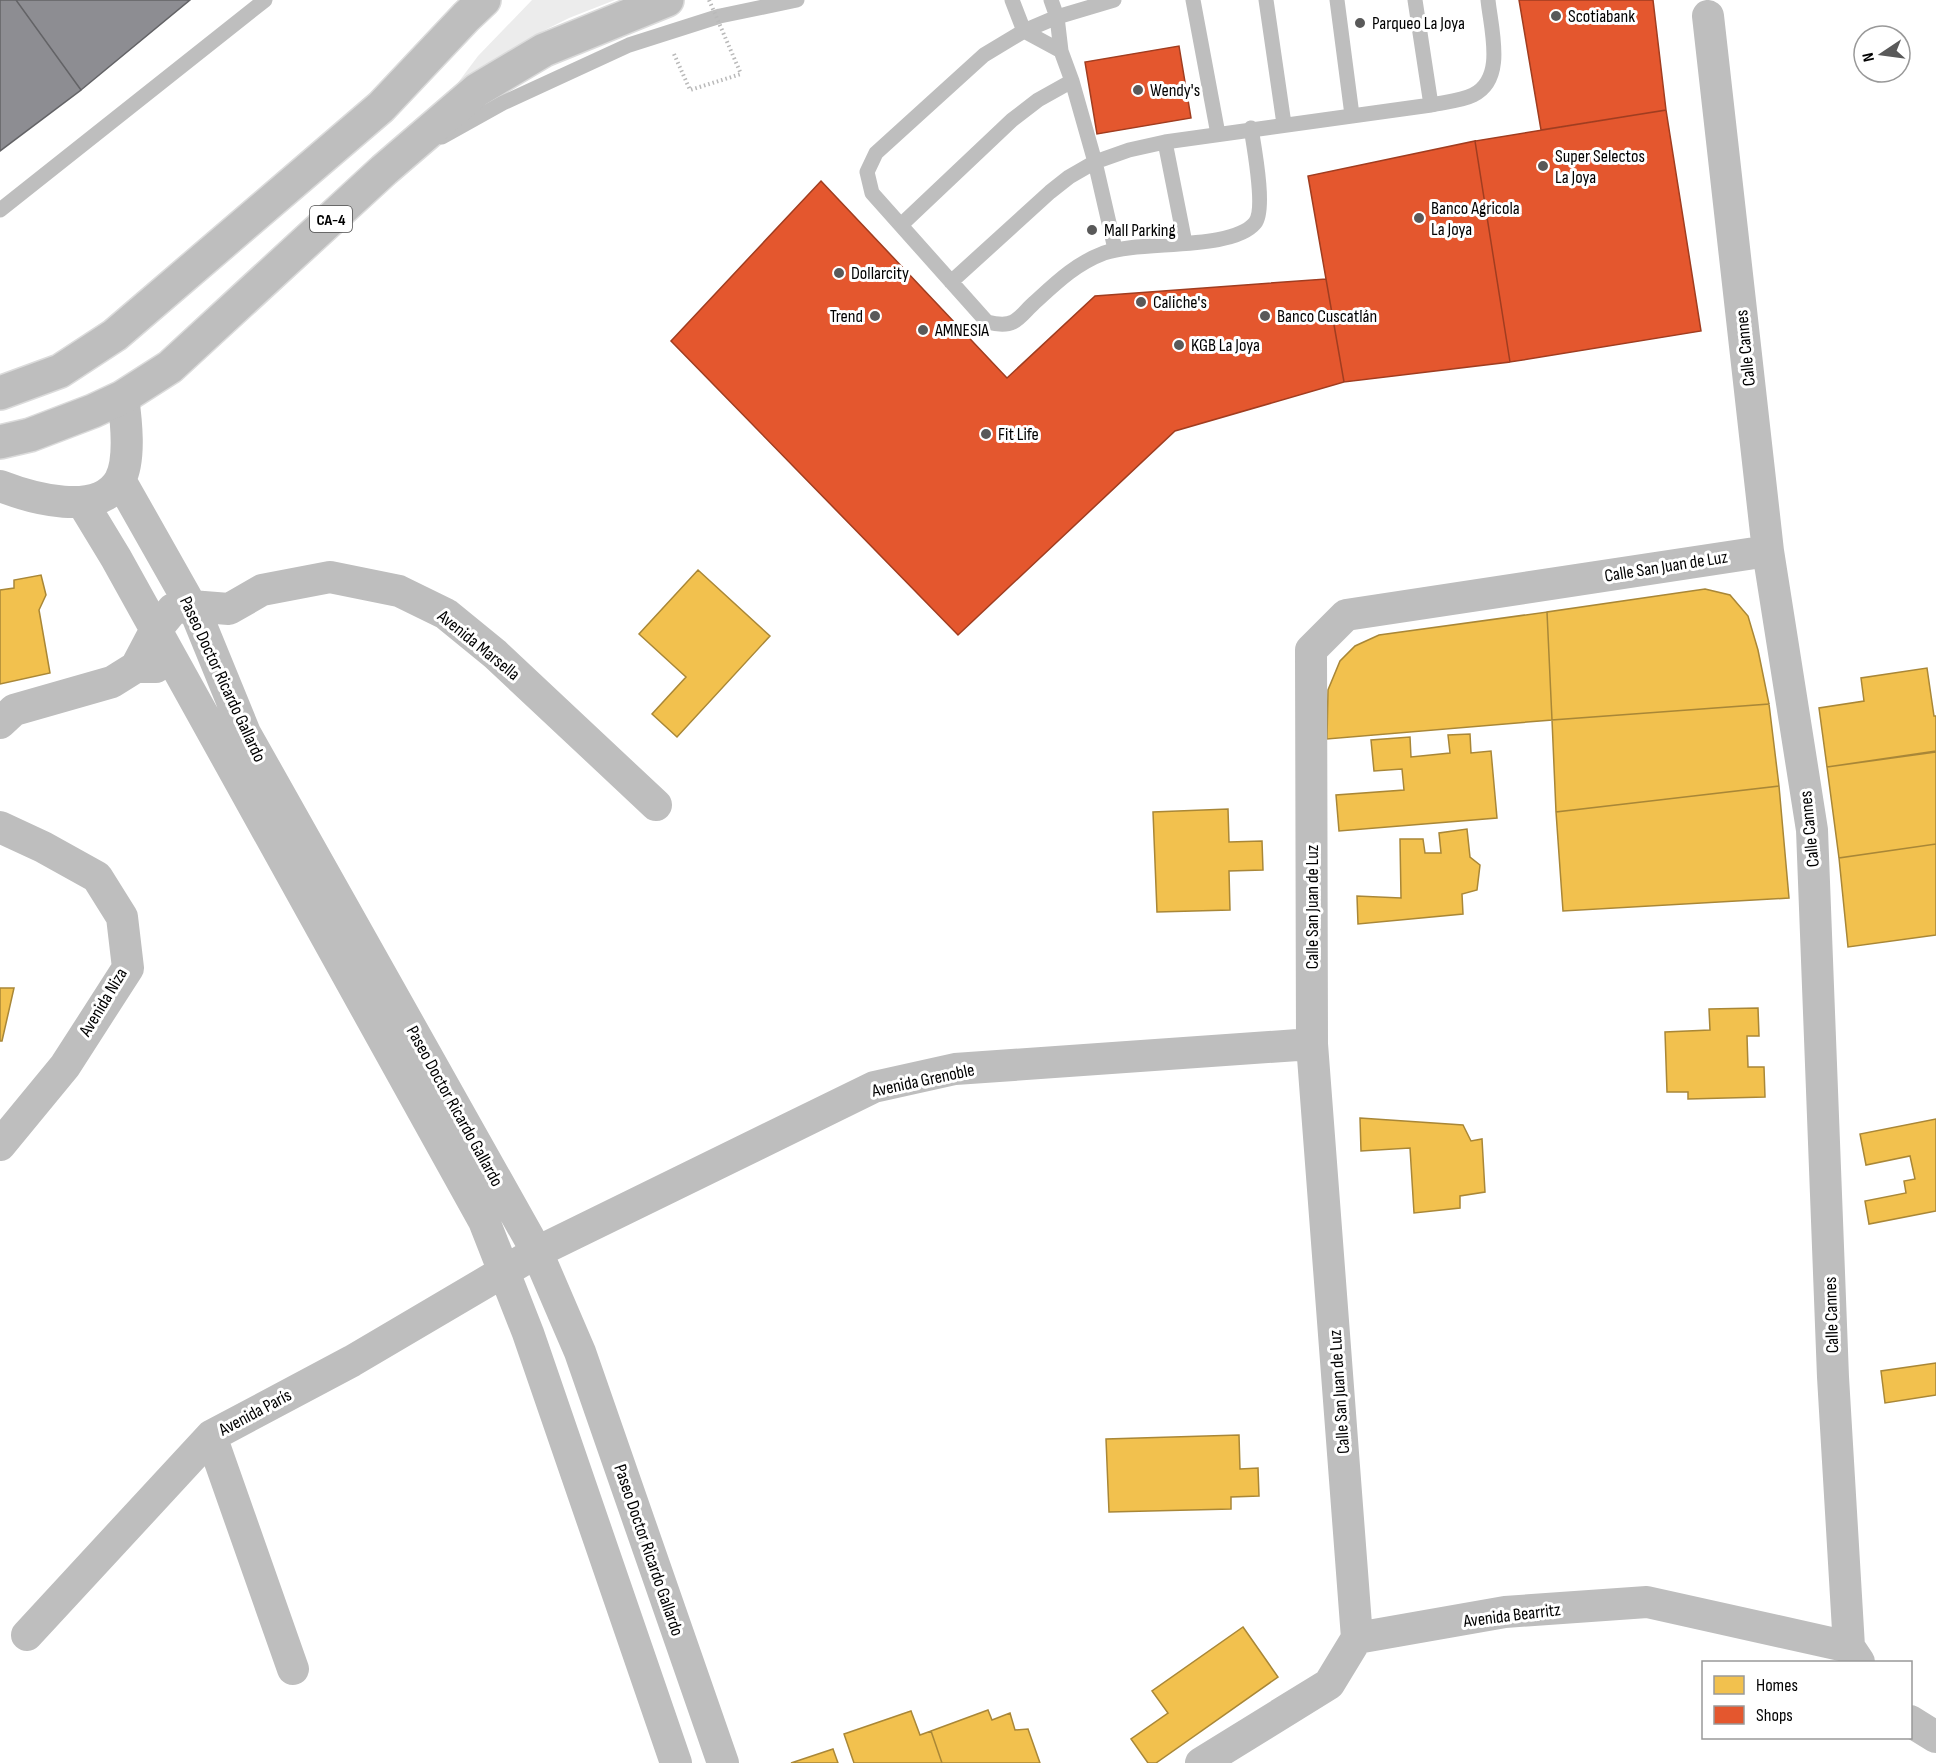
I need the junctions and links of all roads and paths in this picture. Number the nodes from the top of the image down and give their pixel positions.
1 (484, 0) edge
2 (667, 0) edge
3 (709, 0) edge
4 (797, 0) edge
5 (1012, 0) edge
6 (1051, 0) edge
7 (1114, 0) edge
8 (1193, 0) edge
9 (1266, 0) edge
10 (1337, 0) edge
11 (1415, 0) edge
12 (1488, 0) edge
13 (257, 3) edge
14 (1708, 16) dead end
15 (1057, 17) junction
16 (1024, 31) junction
17 (665, 34) junction
18 (1061, 51) junction
19 (1072, 81) junction
20 (1431, 105) junction
21 (1352, 115) junction
22 (1284, 124) junction
23 (1251, 128) junction
24 (1218, 134) junction
25 (1165, 142) junction
26 (1095, 162) junction
27 (384, 170) junction
28 (0, 210) edge
29 (901, 225) junction
30 (1185, 243) junction
31 (1115, 249) junction
32 (951, 282) junction
33 (0, 393) edge
34 (123, 397) junction
35 (0, 442) edge
36 (120, 480) junction
37 (0, 486) edge
38 (81, 502) junction
39 (1768, 551) junction
40 (191, 606) junction
41 (229, 609) junction
42 (155, 631) junction
43 (211, 649) junction
44 (175, 666) junction
45 (136, 667) junction
46 (0, 723) edge
47 (656, 805) dead end
48 (0, 827) edge
49 (1312, 1044) junction
50 (0, 1144) edge
51 (537, 1252) junction
52 (504, 1272) junction
53 (211, 1436) junction
54 (27, 1635) dead end
55 (1357, 1638) junction
56 (1854, 1655) edge
57 (293, 1669) dead end
58 (1912, 1722) edge
59 (1936, 1737) edge
60 (676, 1763) edge
61 (723, 1763) edge
62 (1202, 1763) edge

1 - 33 highway
2 - 27 highway, CA-4
3 - 17 path, bridge
4 - 17 lane
5 - 16 lane
6 - 15 lane
7 - 15 lane
8 - 24 lane
9 - 22 lane
10 - 21 lane
11 - 20 lane
12 - 20 lane
13 - 28 lane
14 - 39 street, Calle Cannes
15 - 16 lane
15 - 18 lane
16 - 18 lane
16 - 29 lane
17 - 27 lane
18 - 19 lane
19 - 26 lane
19 - 29 lane
20 - 21 lane
21 - 22 lane
22 - 23 lane
23 - 24 lane
23 - 30 lane
24 - 25 lane
25 - 26 lane
25 - 30 lane
26 - 31 lane
26 - 32 lane
27 - 34 highway, CA-4
29 - 32 lane
30 - 31 lane
31 - 32 lane
34 - 35 highway, CA-4
34 - 36 street
36 - 38 street
36 - 40 street, Paseo Doctor Ricardo Gallardo
37 - 38 street
38 - 42 street, Paseo Doctor Ricardo Gallardo
39 - 49 street, Calle San Juan de Luz
39 - 56 street, Calle Cannes
40 - 41 street
40 - 42 street
40 - 43 street, Paseo Doctor Ricardo Gallardo
41 - 43 street
41 - 47 street, Avenida Marsella
42 - 44 street, Paseo Doctor Ricardo Gallardo
42 - 45 street
43 - 44 street
43 - 51 street, Paseo Doctor Ricardo Gallardo
44 - 45 street
44 - 52 street, Paseo Doctor Ricardo Gallardo
45 - 46 street
48 - 50 street, Avenida Niza
49 - 51 street, Avenida Grenoble
49 - 55 street, Calle San Juan de Luz
51 - 52 street, Avenida Grenoble
51 - 61 street, Paseo Doctor Ricardo Gallardo
52 - 53 street, Avenida París
52 - 60 street, Paseo Doctor Ricardo Gallardo
53 - 54 street, Avenida París
53 - 57 street
55 - 56 street, Avenida Bearritz
55 - 62 street
58 - 59 street

